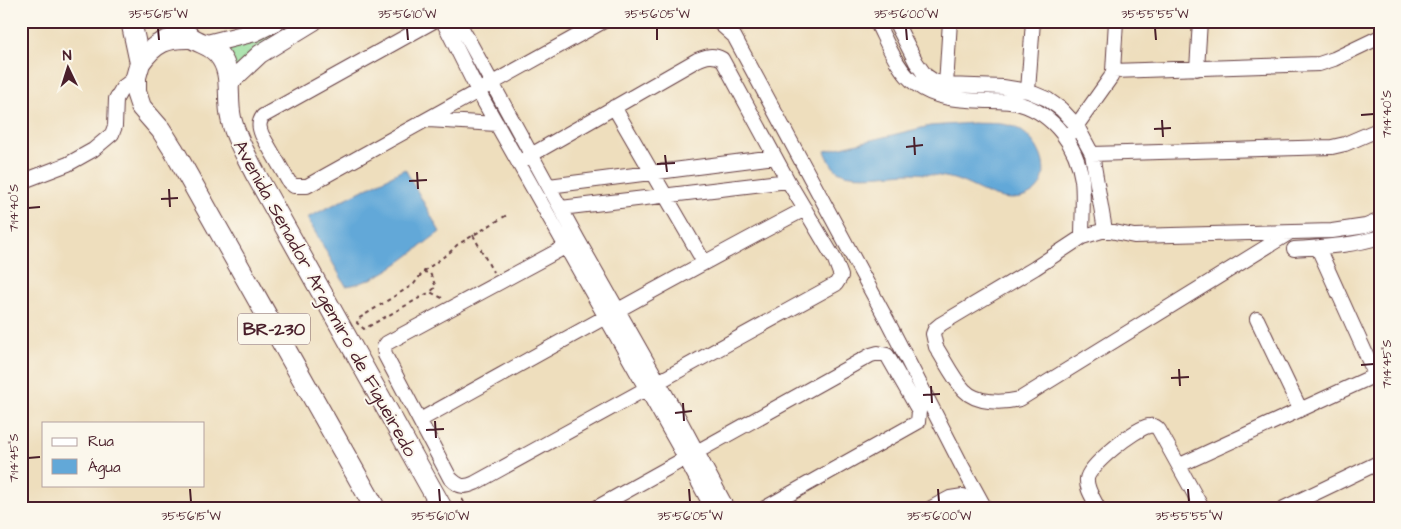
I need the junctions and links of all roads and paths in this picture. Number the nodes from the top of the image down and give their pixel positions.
1 (131, 21) edge
2 (171, 21) edge
3 (277, 21) edge
4 (314, 21) edge
5 (434, 21) edge
6 (442, 21) edge
7 (458, 21) edge
8 (604, 21) edge
9 (717, 21) edge
10 (733, 21) edge
11 (876, 21) edge
12 (895, 21) edge
13 (950, 21) edge
14 (1032, 21) edge
15 (1116, 21) edge
16 (1200, 21) edge
17 (734, 36) junction
18 (1380, 37) edge
19 (199, 41) junction
20 (1197, 69) junction
21 (138, 70) junction
22 (1113, 71) junction
23 (229, 83) junction
24 (492, 83) junction
25 (946, 85) junction
26 (478, 91) junction
27 (1028, 91) junction
28 (614, 107) junction
29 (427, 120) junction
30 (497, 124) junction
31 (1077, 126) junction
32 (1380, 129) edge
33 (1066, 138) junction
34 (1092, 154) junction
35 (531, 155) junction
36 (775, 157) junction
37 (519, 163) junction
38 (651, 173) junction
39 (788, 181) junction
40 (21, 182) edge
41 (549, 186) junction
42 (664, 196) junction
43 (561, 208) junction
44 (805, 209) junction
45 (507, 216) dead end
46 (1380, 220) edge
47 (1105, 230) junction
48 (1289, 233) junction
49 (473, 235) junction
50 (1082, 237) junction
51 (1380, 237) edge
52 (572, 243) junction
53 (1318, 248) junction
54 (1294, 250) dead end
55 (704, 262) junction
56 (423, 272) junction
57 (494, 273) dead end
58 (430, 292) junction
59 (447, 300) dead end
60 (618, 311) junction
61 (605, 317) junction
62 (1257, 319) dead end
63 (1378, 378) edge
64 (652, 385) junction
65 (1300, 409) junction
66 (420, 420) junction
67 (692, 456) junction
68 (1380, 462) edge
69 (1180, 465) junction
70 (375, 508) edge
71 (442, 508) edge
72 (596, 508) edge
73 (712, 508) edge
74 (727, 508) edge
75 (766, 508) edge
76 (931, 508) edge
77 (971, 508) edge
78 (985, 508) edge
79 (1098, 508) edge
80 (1202, 508) edge
81 (1284, 508) edge

1 - 21 highway, BR-230
2 - 19 highway, Avenida Senador Argemiro de Figueiredo / BR-230
3 - 19 main road
4 - 23 main road
5 - 29 street
6 - 26 street
7 - 24 street
8 - 24 street
9 - 17 street
10 - 17 street
11 - 33 street
12 - 25 street
13 - 25 street
14 - 27 street
15 - 22 street
16 - 20 street
17 - 78 street
18 - 20 street
19 - 21 highway
19 - 23 highway, Avenida Senador Argemiro de Figueiredo / BR-230
20 - 22 street
21 - 40 street
21 - 70 highway, BR-230
22 - 31 street
23 - 71 highway, Avenida Senador Argemiro de Figueiredo / BR-230
24 - 26 street
24 - 35 street
25 - 27 street
26 - 29 street
26 - 30 street
27 - 31 street
28 - 35 street
28 - 36 street
28 - 38 street
29 - 30 street
30 - 37 street
31 - 33 street
31 - 34 street
32 - 34 street
33 - 50 street
34 - 47 street
35 - 37 street
35 - 41 street
36 - 38 street
36 - 39 street
37 - 52 street
38 - 41 street
38 - 42 street
39 - 42 street
39 - 44 street
41 - 43 street
42 - 43 street
42 - 55 street
43 - 52 street
44 - 55 street
44 - 64 street
45 - 49 path
46 - 48 street
47 - 48 street
47 - 50 street
48 - 50 street
49 - 56 path
49 - 57 path
51 - 53 street
52 - 60 street
52 - 61 street
52 - 66 street
53 - 54 street
53 - 63 street
55 - 60 street
56 - 58 path
56 - 58 path
58 - 59 path
60 - 61 street
60 - 64 street
61 - 64 street
61 - 66 street
62 - 65 street
63 - 65 street
64 - 66 street
64 - 67 street
65 - 69 street
67 - 72 street
67 - 73 street
67 - 74 street
67 - 75 street
68 - 81 street
69 - 79 street
69 - 80 street
76 - 77 street

